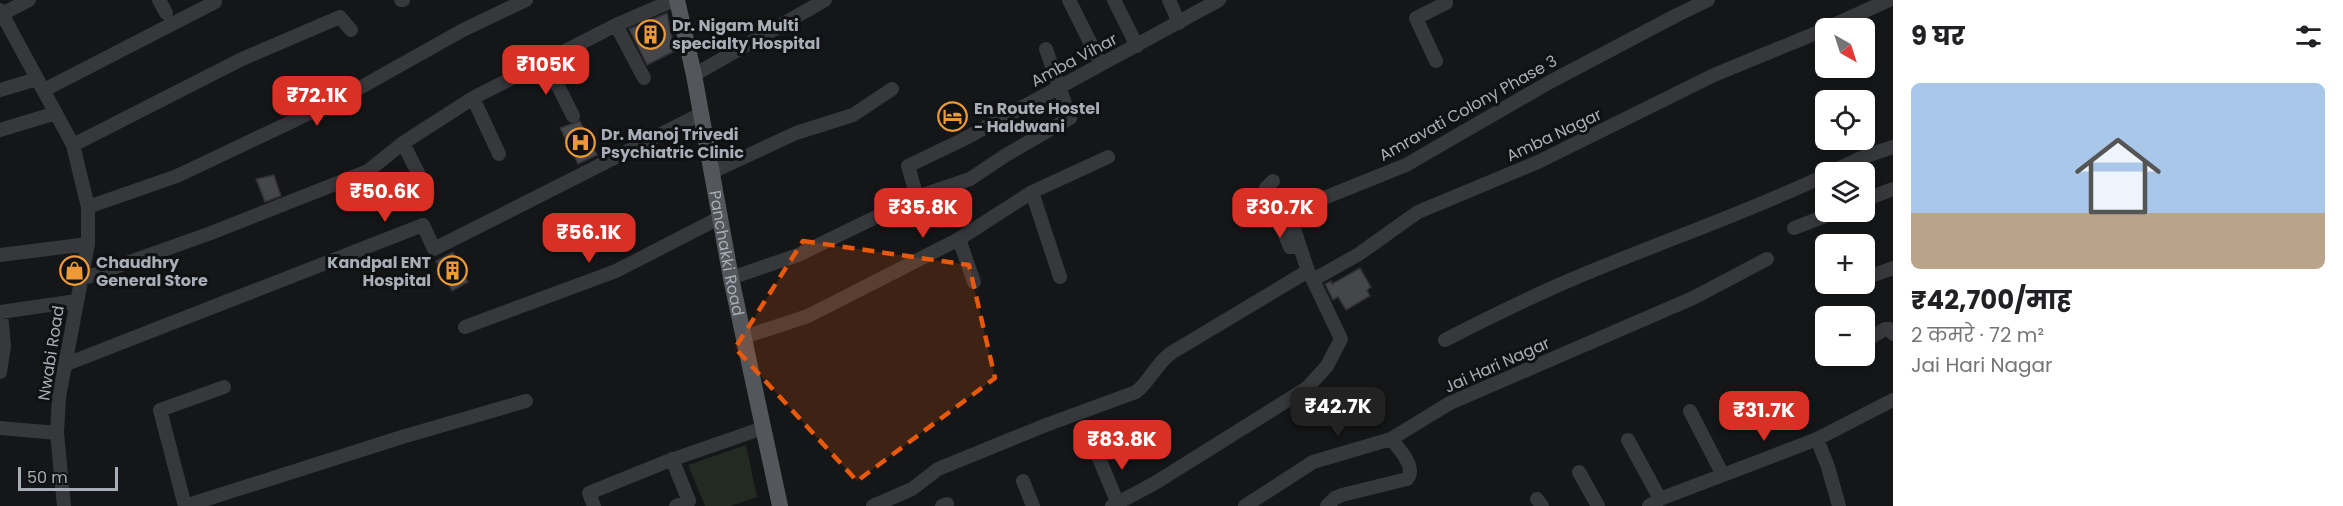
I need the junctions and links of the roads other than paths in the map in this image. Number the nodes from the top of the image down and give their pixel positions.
1 (29, 0) edge
2 (159, 0) edge
3 (526, 0) edge
4 (675, 0) edge
5 (825, 0) edge
6 (1069, 0) edge
7 (1114, 0) edge
8 (1169, 0) edge
9 (1219, 0) edge
10 (1445, 0) edge
11 (1708, 0) edge
12 (1889, 0) edge
13 (215, 2) dead end
14 (1, 12) edge
15 (166, 14) dead end
16 (1850, 18) edge
17 (1179, 23) junction
18 (616, 25) junction
19 (351, 30) dead end
20 (1815, 34) edge
21 (1137, 46) junction
22 (1046, 49) dead end
23 (1436, 61) dead end
24 (546, 62) junction
25 (1101, 64) junction
26 (694, 75) junction
27 (644, 78) dead end
28 (40, 85) junction
29 (1058, 87) junction
30 (892, 88) dead end
31 (0, 90) edge
32 (473, 98) junction
33 (56, 113) junction
34 (701, 114) junction
35 (573, 116) dead end
36 (0, 130) edge
37 (403, 143) junction
38 (73, 145) junction
39 (1893, 147) edge
40 (499, 154) dead end
41 (1108, 158) dead end
42 (1852, 162) edge
43 (712, 172) junction
44 (1815, 180) edge
45 (1273, 181) dead end
46 (1893, 189) edge
47 (1032, 192) junction
48 (428, 193) dead end
49 (1875, 196) edge
50 (916, 197) junction
51 (88, 207) junction
52 (721, 217) junction
53 (1815, 220) edge
54 (1794, 228) dead end
55 (959, 239) junction
56 (88, 244) junction
57 (1299, 247) junction
58 (0, 255) edge
59 (1767, 258) dead end
60 (1893, 268) edge
61 (1875, 274) edge
62 (1311, 276) junction
63 (1060, 277) dead end
64 (731, 278) junction
65 (82, 279) junction
66 (974, 282) dead end
67 (76, 301) junction
68 (465, 327) dead end
69 (1893, 334) edge
70 (1875, 335) edge
71 (744, 337) junction
72 (1445, 340) dead end
73 (64, 365) junction
74 (0, 372) edge
75 (224, 387) dead end
76 (526, 401) dead end
77 (1892, 404) edge
78 (1690, 411) dead end
79 (0, 428) edge
80 (763, 428) junction
81 (57, 433) junction
82 (1391, 439) junction
83 (1817, 439) junction
84 (1628, 440) dead end
85 (1096, 451) dead end
86 (672, 459) junction
87 (1579, 472) dead end
88 (1723, 475) junction
89 (1023, 481) dead end
90 (1655, 502) edge
91 (1115, 505) edge
92 (64, 506) edge
93 (185, 506) edge
94 (594, 506) edge
95 (676, 506) edge
96 (780, 506) edge
97 (873, 506) edge
98 (1033, 506) edge
99 (1245, 506) edge
100 (1327, 506) edge
101 (1598, 506) edge
102 (1839, 506) edge

1 - 14 street
2 - 15 street
3 - 51 street
4 - 18 street
4 - 26 main road, Panchakki Road
5 - 26 street
6 - 25 street
7 - 21 street
8 - 17 street
9 - 17 street, Amba Vihar
10 - 23 street
11 - 57 street, Amravati Colony Phase 3
12 - 16 street, Amba Nagar
13 - 28 street
14 - 28 street, Nwabi Road
17 - 21 street, Amba Vihar
18 - 24 street
18 - 27 street
19 - 38 street
20 - 62 street, Amba Nagar
21 - 25 street, Amba Vihar
22 - 29 street
24 - 32 street
24 - 35 street
25 - 29 street, Amba Vihar
26 - 34 main road, Panchakki Road
28 - 31 street
28 - 33 street, Nwabi Road
29 - 50 street, Amba Vihar
29 - 50 street
30 - 43 street
32 - 37 street
32 - 40 street
33 - 36 street
33 - 38 street, Nwabi Road
34 - 43 main road, Panchakki Road
34 - 73 street
37 - 48 street
37 - 65 street
38 - 51 street, Nwabi Road
39 - 42 street
41 - 47 street
43 - 52 main road, Panchakki Road
44 - 72 street
45 - 57 street
46 - 49 street
47 - 55 street
47 - 63 street
50 - 64 street
51 - 56 street, Nwabi Road
52 - 64 main road, Panchakki Road
52 - 68 street
53 - 54 street
55 - 66 street
55 - 71 street
56 - 58 street
56 - 65 street, Nwabi Road
57 - 62 street, Amravati Colony Phase 3
59 - 82 street, Jai Hari Nagar
60 - 61 street
62 - 91 street, Amravati Colony Phase 3
62 - 97 street
64 - 71 main road, Panchakki Road
65 - 67 street, Nwabi Road
67 - 73 street, Nwabi Road
67 - 74 street
69 - 70 street
71 - 80 main road, Panchakki Road
73 - 81 street, Nwabi Road
75 - 93 street
76 - 93 street
77 - 83 street
78 - 88 street
79 - 81 street
80 - 86 street
80 - 96 main road, Panchakki Road
81 - 92 street, Nwabi Road
82 - 99 street, Jai Hari Nagar
82 - 100 street
83 - 88 street
83 - 102 street
84 - 90 street
85 - 91 street
86 - 94 street
86 - 95 street
87 - 101 street
88 - 90 street
89 - 98 street

